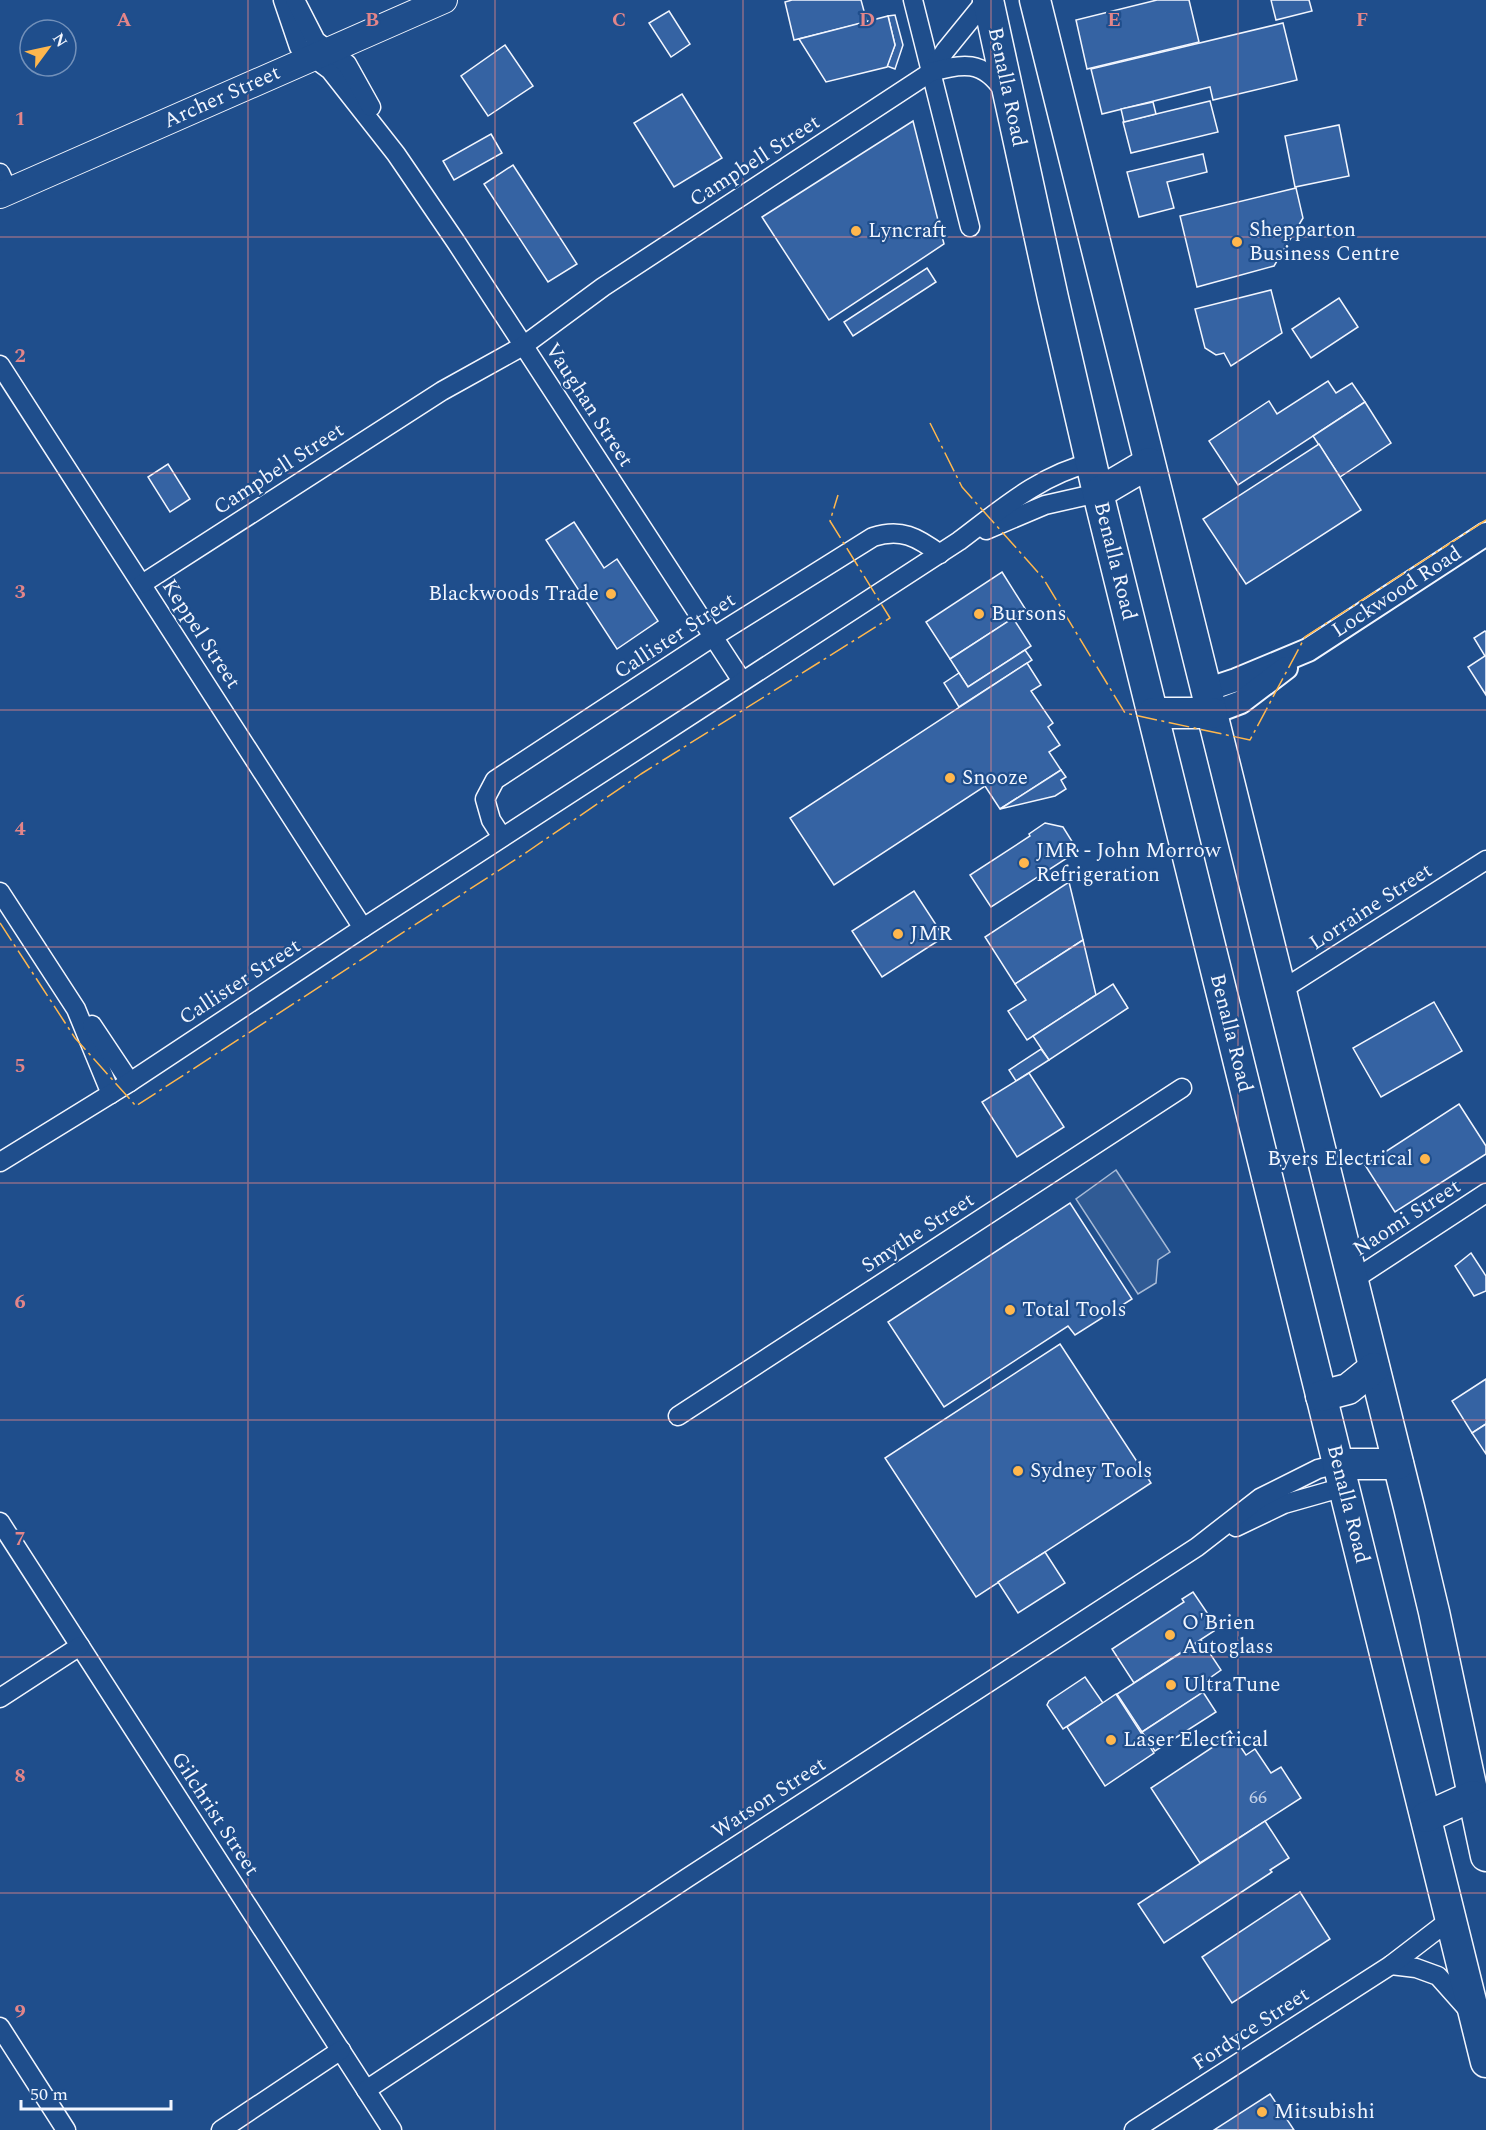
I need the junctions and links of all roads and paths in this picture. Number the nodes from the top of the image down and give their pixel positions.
1 (283, 0) edge
2 (295, 0) edge
3 (444, 0) edge
4 (913, 0) edge
5 (984, 0) edge
6 (988, 0) edge
7 (1035, 0) edge
8 (321, 54) junction
9 (1050, 60) junction
10 (931, 72) junction
11 (1010, 95) junction
12 (3, 186) edge
13 (970, 227) dead end
14 (520, 340) junction
15 (0, 365) edge
16 (1091, 463) junction
17 (1149, 463) junction
18 (1098, 493) junction
19 (1486, 534) edge
20 (959, 542) junction
21 (940, 554) junction
22 (142, 584) junction
23 (713, 637) junction
24 (742, 681) junction
25 (1209, 702) junction
26 (1153, 713) junction
27 (502, 837) junction
28 (1486, 860) edge
29 (0, 892) edge
30 (363, 928) junction
31 (1281, 991) junction
32 (76, 1009) junction
33 (130, 1082) junction
34 (1182, 1088) dead end
35 (111, 1094) junction
36 (0, 1162) edge
37 (1486, 1193) edge
38 (1353, 1280) junction
39 (1374, 1368) junction
40 (1322, 1396) junction
41 (678, 1416) dead end
42 (1398, 1464) junction
43 (1341, 1476) junction
44 (0, 1522) edge
45 (80, 1646) junction
46 (0, 1698) edge
47 (1481, 1804) edge
48 (1426, 1817) junction
49 (1486, 1856) edge
50 (1450, 1919) junction
51 (1392, 1965) junction
52 (1475, 2018) junction
53 (0, 2027) edge
54 (341, 2050) junction
55 (1486, 2062) edge
56 (366, 2090) junction
57 (66, 2130) edge
58 (221, 2130) edge
59 (392, 2130) edge
60 (1134, 2130) edge

1 - 8 street, Vaughan Street
2 - 8 street, Vaughan Street
3 - 8 main road, Archer Street
4 - 10 street
5 - 10 street
6 - 11 highway, Benalla Road
7 - 9 highway
8 - 12 main road, Archer Street
8 - 14 street, Vaughan Street
9 - 11 highway
9 - 17 highway
10 - 11 street
10 - 13 street
10 - 14 street, Campbell Street
11 - 16 highway, Benalla Road
14 - 22 street, Campbell Street
14 - 23 street, Vaughan Street
15 - 22 street, Keppel Street
16 - 17 highway
16 - 18 highway, Benalla Road
16 - 20 street, Callister Street
17 - 18 highway
17 - 25 highway
18 - 20 street, Callister Street
18 - 26 highway, Benalla Road
19 - 25 street, Lockwood Road
20 - 21 street, Callister Street
21 - 23 street, Callister Street
21 - 24 street, Callister Street
22 - 30 street, Keppel Street
23 - 24 street, Vaughan Street
23 - 27 street, Callister Street
24 - 27 street, Callister Street
25 - 26 highway
25 - 31 highway
26 - 40 highway, Benalla Road
27 - 30 street, Callister Street
28 - 31 street, Lorraine Street
29 - 32 street
30 - 33 street, Callister Street
31 - 38 highway
32 - 33 street
32 - 35 street
33 - 35 street, Callister Street
34 - 41 street, Smythe Street
35 - 36 street, Callister Street
37 - 38 street, Naomi Street
38 - 39 highway
39 - 40 highway
39 - 42 highway
40 - 43 highway, Benalla Road
42 - 43 highway
42 - 47 highway
43 - 48 highway, Benalla Road
43 - 56 street, Watson Street
44 - 45 street, Gilchrist Street
45 - 46 street
45 - 54 street, Gilchrist Street
47 - 48 highway
47 - 49 highway
48 - 50 highway, Benalla Road
50 - 51 street, Fordyce Street
50 - 52 highway, Benalla Road
51 - 52 street
51 - 60 street, Fordyce Street
52 - 55 highway, Benalla Road
53 - 57 street
54 - 56 street, Gilchrist Street
54 - 58 street
56 - 59 street, Gilchrist Street

